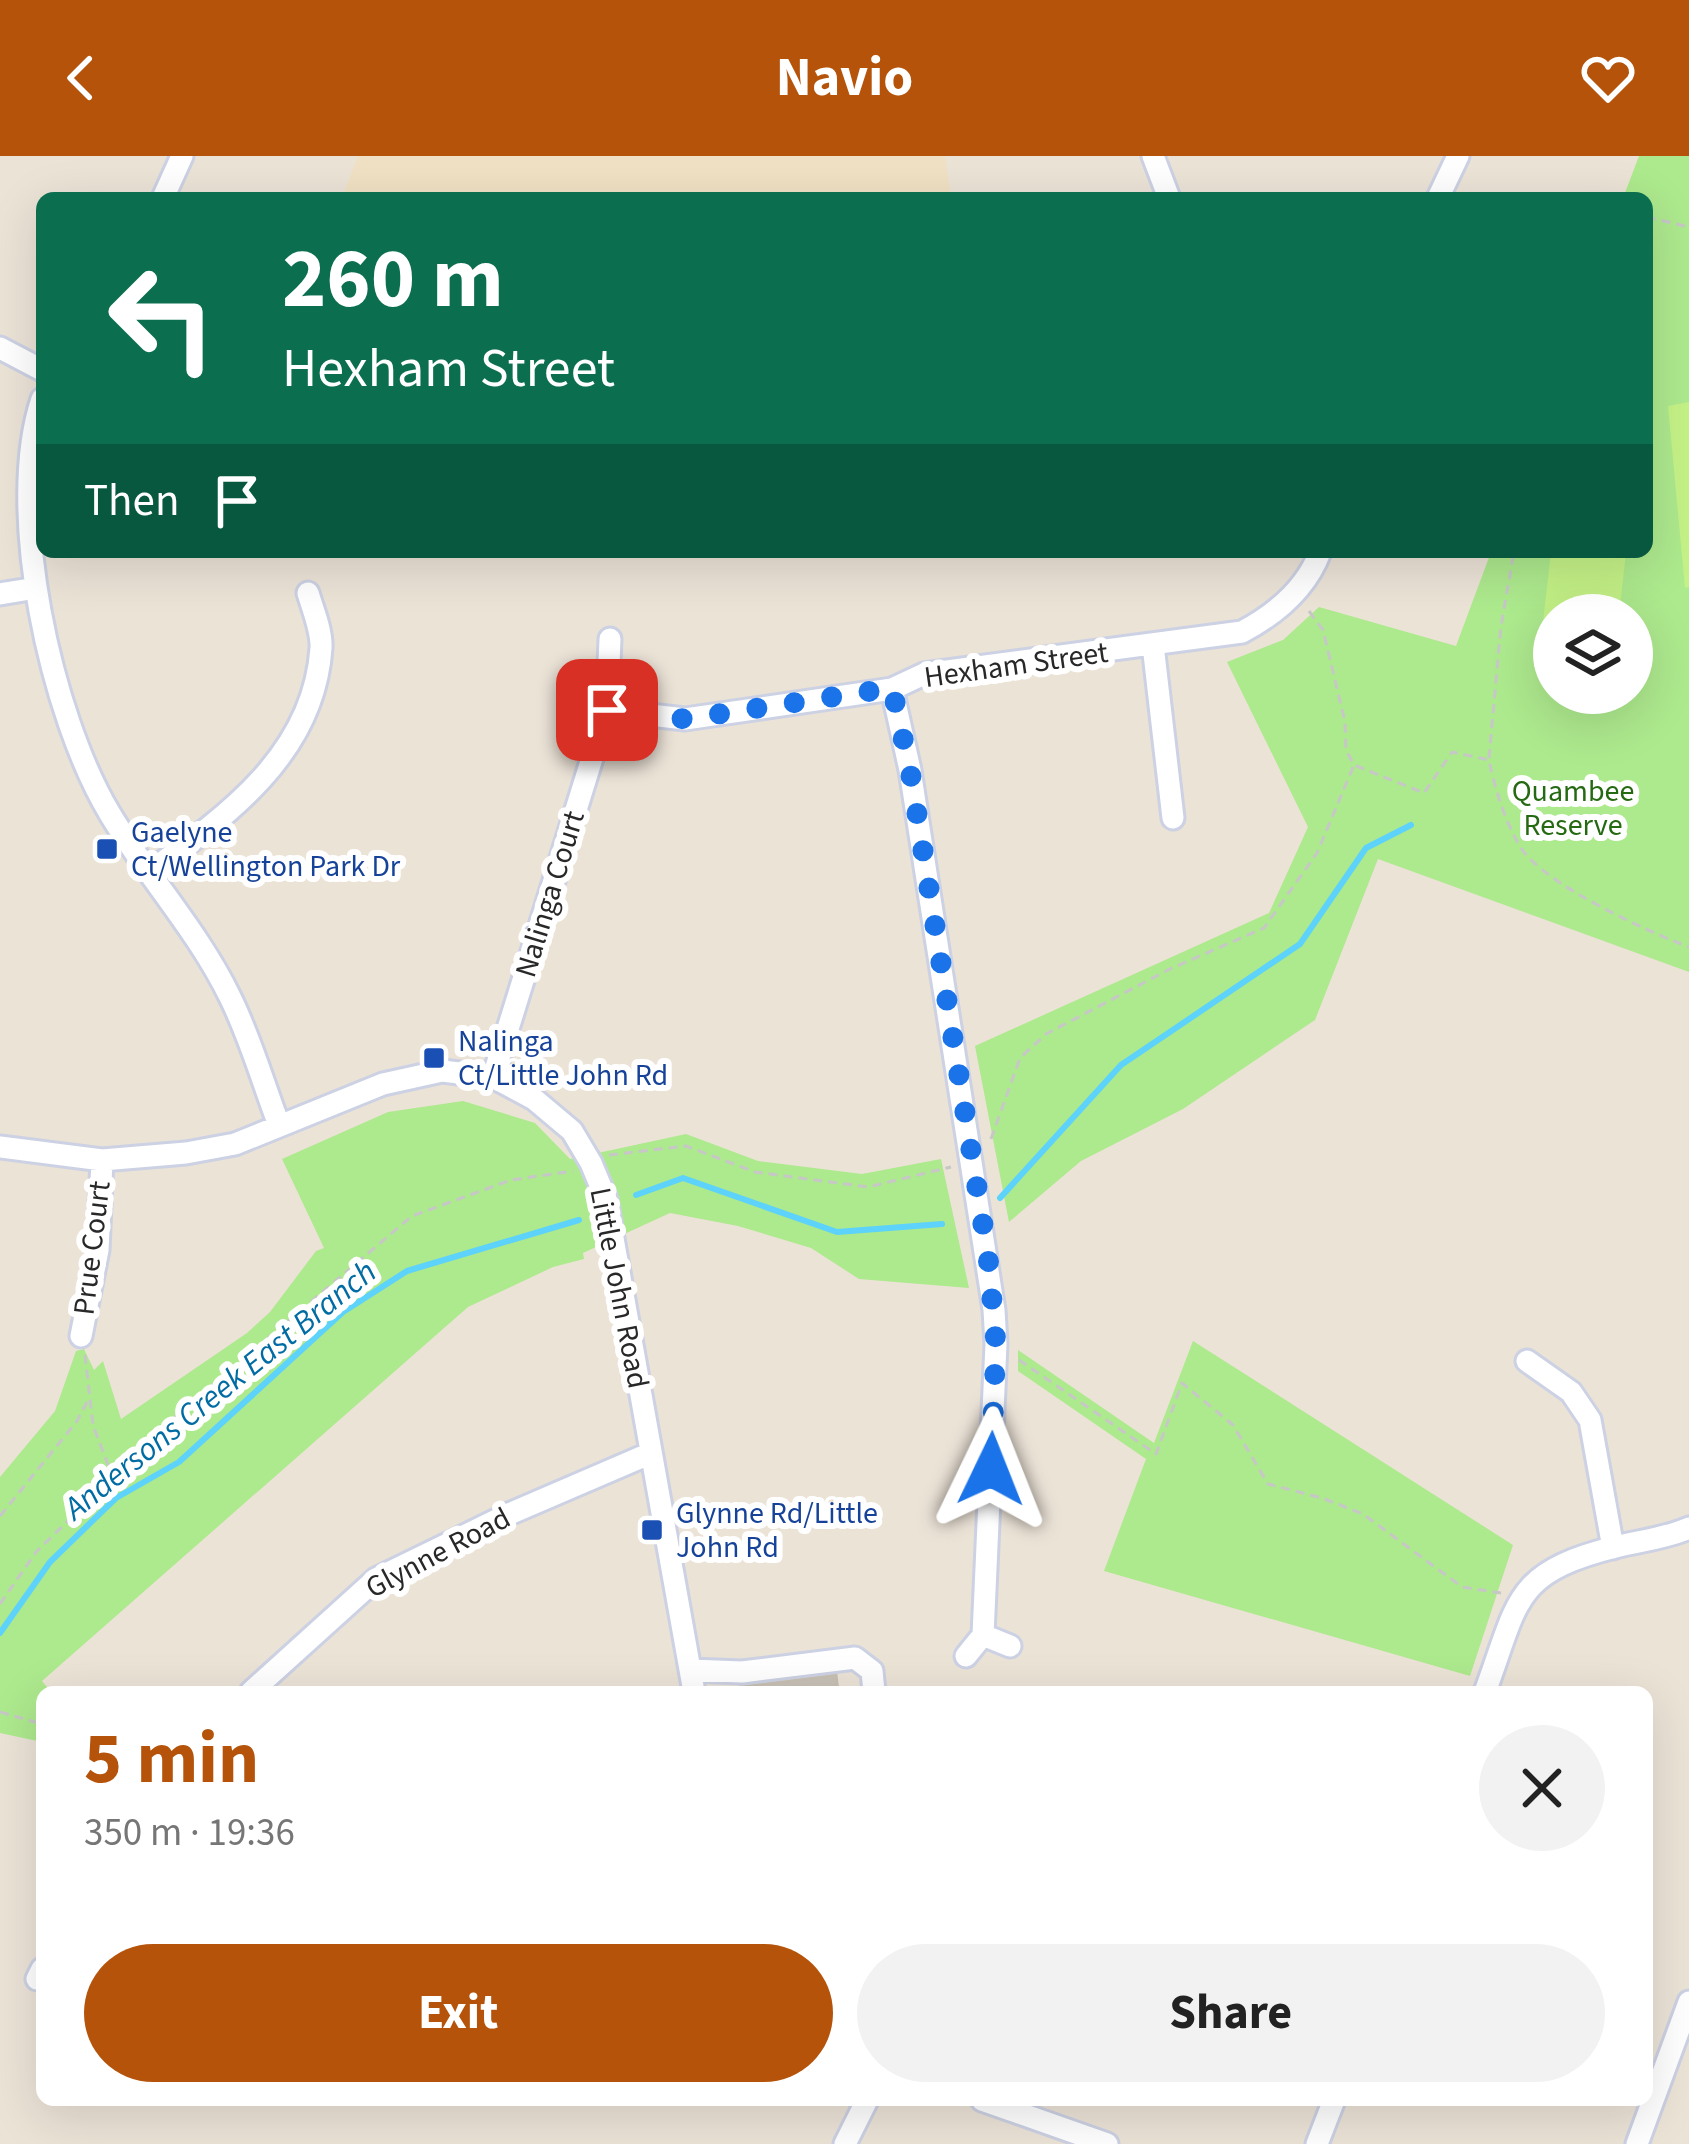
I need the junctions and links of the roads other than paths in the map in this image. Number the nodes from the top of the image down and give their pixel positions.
1 (182, 156) edge
2 (1153, 156) edge
3 (1458, 156) edge
4 (166, 192) edge
5 (1167, 192) edge
6 (1441, 192) edge
7 (0, 348) edge
8 (36, 367) edge
9 (36, 417) edge
10 (1316, 558) edge
11 (36, 588) junction
12 (308, 593) dead end
13 (0, 594) edge
14 (610, 639) dead end
15 (1153, 645) junction
16 (892, 688) junction
17 (607, 710) junction
18 (1173, 818) dead end
19 (149, 872) junction
20 (493, 1077) junction
21 (279, 1125) junction
22 (0, 1148) edge
23 (103, 1160) junction
24 (81, 1336) road end
25 (1526, 1361) dead end
26 (651, 1453) junction
27 (1689, 1528) edge
28 (1612, 1547) junction
29 (983, 1635) junction
30 (1010, 1646) dead end
31 (966, 1656) dead end
32 (692, 1681) edge
33 (258, 1686) edge
34 (873, 1686) edge
35 (1487, 1686) edge
36 (1689, 2002) edge
37 (1653, 2100) edge
38 (864, 2106) edge
39 (999, 2106) edge
40 (1052, 2106) edge
41 (1332, 2106) edge
42 (1651, 2106) edge
43 (1046, 2122) junction
44 (845, 2144) edge
45 (1107, 2144) edge
46 (1317, 2144) edge
47 (1637, 2144) edge

1 - 4 street
2 - 5 street
3 - 6 street
7 - 8 street
9 - 11 street
10 - 15 street, Hexham Street
11 - 13 street
11 - 19 street
12 - 19 street
14 - 17 street, Nalinga Court
15 - 16 street, Hexham Street
15 - 18 street
16 - 17 street, Hexham Street
16 - 29 street
17 - 20 street, Nalinga Court
19 - 21 street
20 - 21 street, Little John Road
20 - 26 street, Little John Road
21 - 23 street, Little John Road
22 - 23 street, Little John Road
23 - 24 street, Prue Court
25 - 28 street
26 - 32 street, Little John Road
26 - 33 street, Glynne Road
27 - 28 street
28 - 35 street
29 - 30 street
29 - 31 street
32 - 34 street
36 - 37 street
38 - 44 street
39 - 43 street
40 - 43 street
41 - 46 street
42 - 47 street
43 - 45 street

